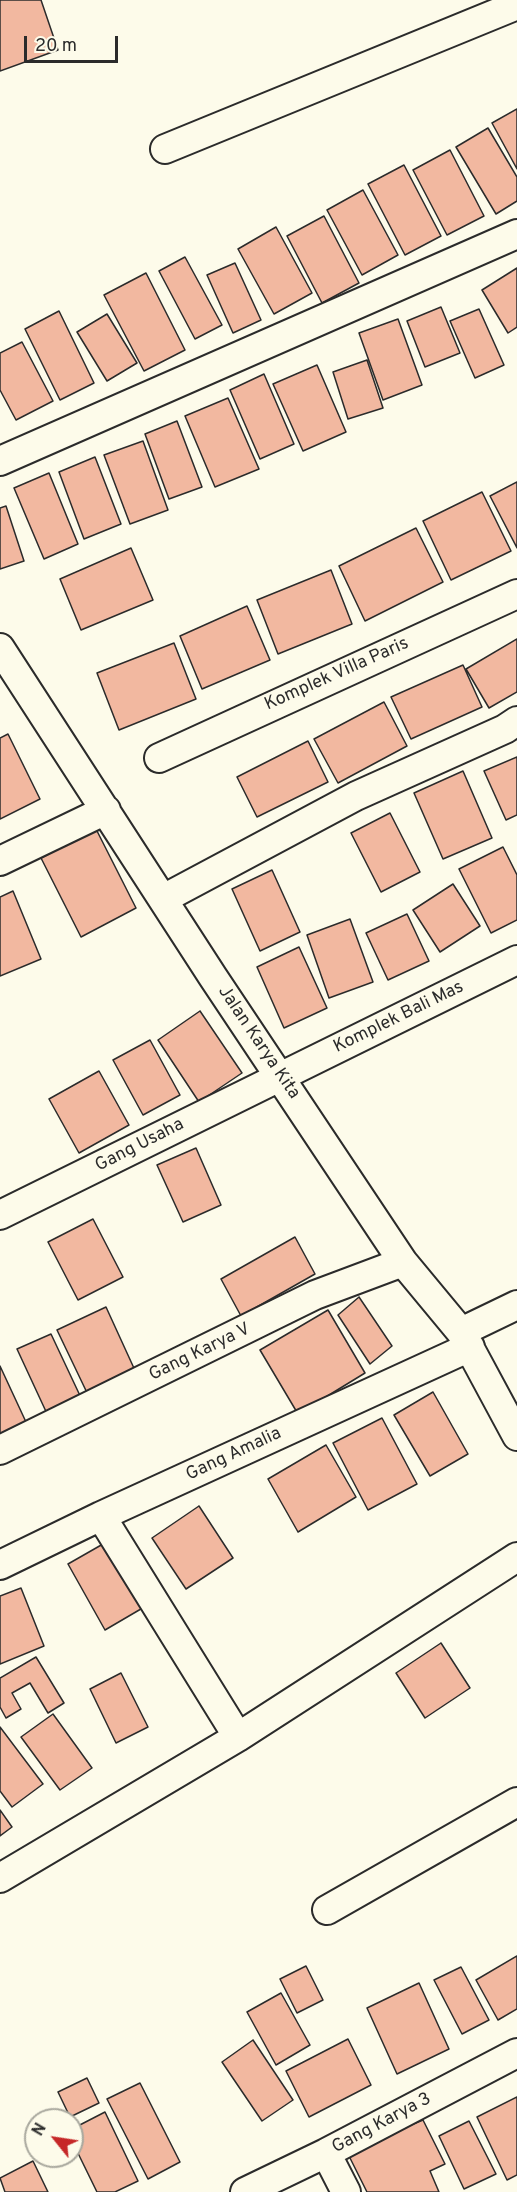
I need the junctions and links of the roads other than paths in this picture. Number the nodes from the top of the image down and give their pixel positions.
1 (517, 5) edge
2 (165, 149) dead end
3 (517, 234) edge
4 (0, 461) edge
5 (517, 594) edge
6 (0, 648) edge
7 (517, 721) edge
8 (159, 758) dead end
9 (106, 810) junction
10 (0, 861) edge
11 (163, 899) junction
12 (517, 960) edge
13 (280, 1076) junction
14 (0, 1215) edge
15 (403, 1262) junction
16 (517, 1305) edge
17 (465, 1340) junction
18 (517, 1436) edge
19 (0, 1450) edge
20 (101, 1516) junction
21 (517, 1557) edge
22 (0, 1565) edge
23 (238, 1737) junction
24 (517, 1802) edge
25 (0, 1878) edge
26 (327, 1910) dead end
27 (517, 2053) edge
28 (326, 2153) junction
29 (245, 2192) edge
30 (346, 2192) edge

1 - 2 street
3 - 4 street
5 - 8 street, Komplek Villa Paris
6 - 9 street, Jalan Karya Kita
7 - 11 street
9 - 10 street
9 - 11 street, Jalan Karya Kita
11 - 13 street, Jalan Karya Kita
12 - 13 street, Komplek Bali Mas
13 - 14 street, Gang Usaha
13 - 15 street, Jalan Karya Kita
15 - 17 street, Jalan Karya Kita
15 - 19 street, Gang Karya V
16 - 17 street, Gang Amalia
17 - 18 street, Jalan Karya Kita
17 - 20 street, Gang Amalia
20 - 22 street, Gang Amalia
20 - 23 street
21 - 23 street
23 - 25 street
24 - 26 street
27 - 28 street, Gang Karya 3
28 - 29 street, Gang Karya 3
28 - 30 street

